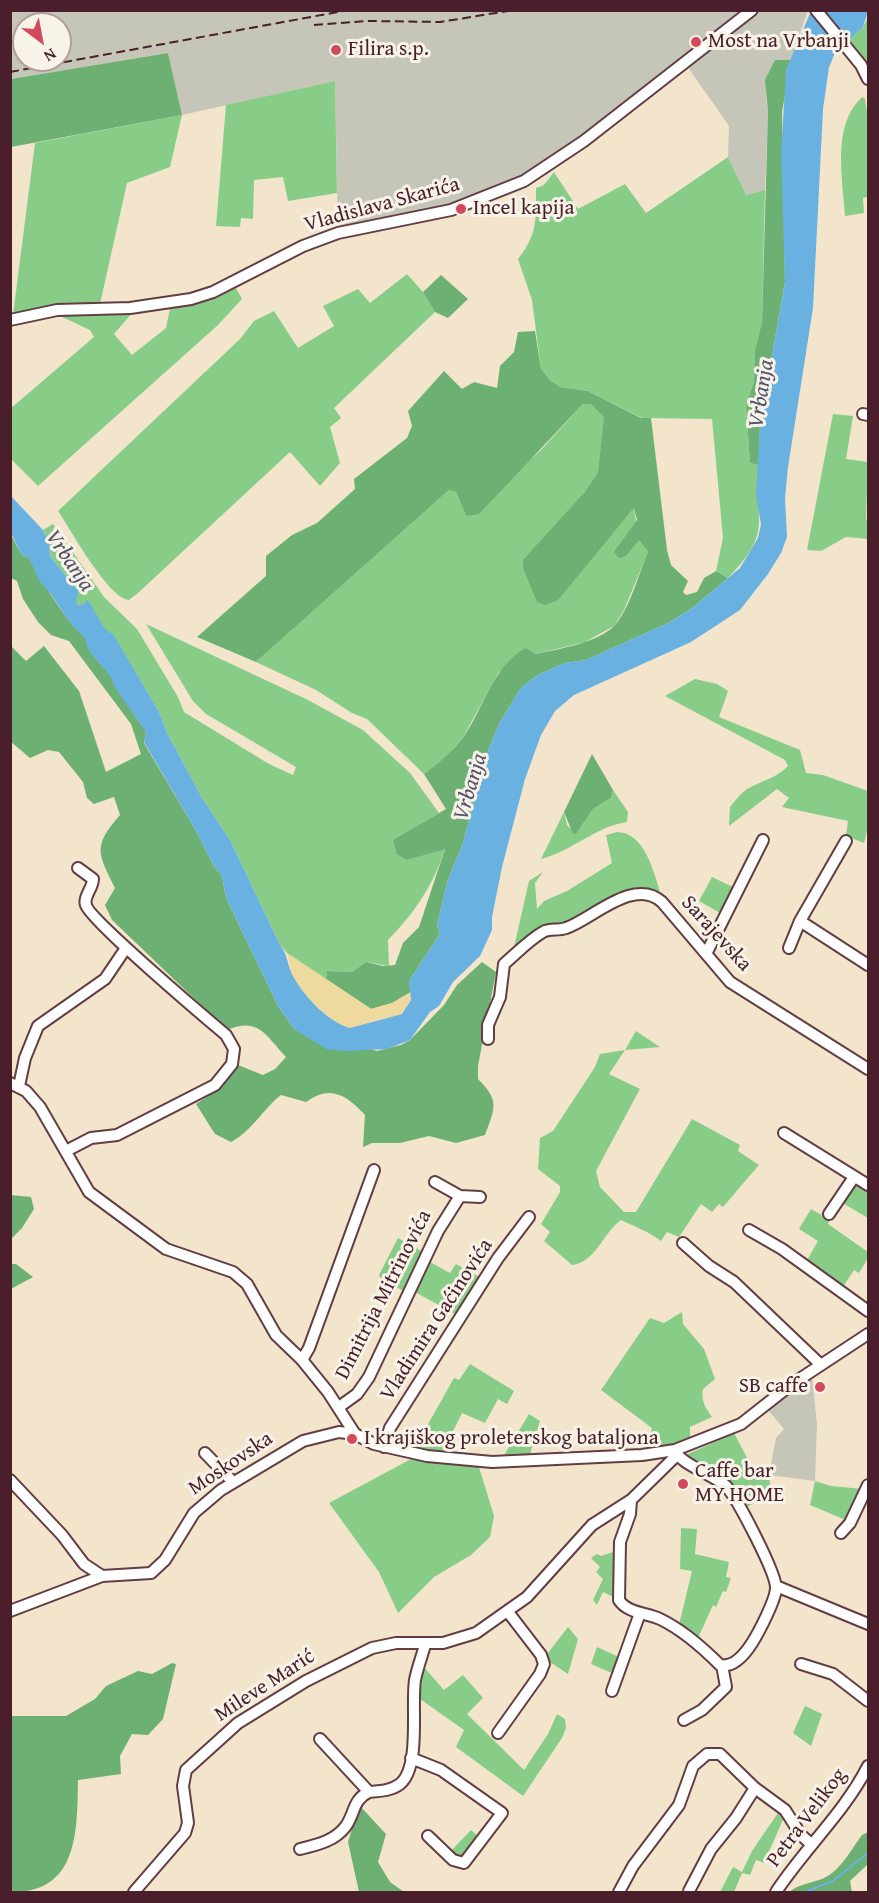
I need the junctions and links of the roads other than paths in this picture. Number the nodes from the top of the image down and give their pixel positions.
1 (752, 10) edge
2 (816, 10) edge
3 (866, 75) edge
4 (10, 320) edge
5 (763, 840) dead end
6 (846, 841) dead end
7 (78, 868) dead end
8 (800, 921) junction
9 (126, 948) junction
10 (789, 948) dead end
11 (706, 954) junction
12 (868, 965) edge
13 (488, 1039) dead end
14 (868, 1069) edge
15 (15, 1085) edge
16 (784, 1132) dead end
17 (66, 1151) junction
18 (374, 1170) dead end
19 (854, 1177) junction
20 (435, 1182) dead end
21 (868, 1185) edge
22 (460, 1196) junction
23 (480, 1197) dead end
24 (829, 1214) dead end
25 (529, 1217) dead end
26 (749, 1230) dead end
27 (683, 1243) dead end
28 (868, 1311) edge
29 (868, 1334) edge
30 (302, 1360) junction
31 (821, 1365) junction
32 (339, 1407) junction
33 (345, 1419) junction
34 (339, 1432) junction
35 (355, 1434) junction
36 (384, 1447) junction
37 (204, 1453) dead end
38 (675, 1453) junction
39 (10, 1480) edge
40 (233, 1482) junction
41 (868, 1485) edge
42 (631, 1500) junction
43 (841, 1533) dead end
44 (102, 1576) junction
45 (776, 1586) junction
46 (10, 1611) edge
47 (508, 1612) junction
48 (640, 1613) junction
49 (868, 1624) edge
50 (425, 1645) junction
51 (801, 1664) dead end
52 (722, 1665) junction
53 (612, 1691) dead end
54 (868, 1701) edge
55 (684, 1720) dead end
56 (498, 1733) dead end
57 (320, 1739) dead end
58 (411, 1758) junction
59 (868, 1766) edge
60 (755, 1788) junction
61 (369, 1792) junction
62 (428, 1836) dead end
63 (811, 1844) junction
64 (300, 1849) dead end
65 (689, 1891) edge
66 (134, 1893) edge
67 (619, 1893) edge
68 (776, 1893) edge

1 - 4 street, Vladislava Skarića
2 - 3 street
5 - 11 street
6 - 8 street
7 - 9 street
8 - 10 street
8 - 12 street
9 - 15 street
9 - 17 street
11 - 13 street, Sarajevska
11 - 14 street, Sarajevska
15 - 17 street
16 - 19 street
17 - 30 street
18 - 30 street
19 - 21 street
19 - 24 street
20 - 22 street, Dimitrija Mitrinovića
22 - 23 street, Dimitrija Mitrinovića
22 - 32 street, Dimitrija Mitrinovića
25 - 36 street, Vladimira Gaćinovića
26 - 28 street
27 - 31 street
29 - 31 street
30 - 32 street
31 - 38 street
32 - 33 street
33 - 34 street
33 - 35 street
34 - 35 street, Moskovska
34 - 40 street, Moskovska
35 - 36 street
36 - 38 street
37 - 40 street
38 - 42 street, Mileve Marić
38 - 45 street
39 - 44 street
40 - 44 street, Moskovska
41 - 43 street
42 - 47 street, Mileve Marić
42 - 48 street
44 - 46 street, Moskovska
45 - 49 street
45 - 52 street
47 - 50 street, Mileve Marić
47 - 56 street
48 - 52 street
48 - 53 street
50 - 58 street
50 - 66 street, Mileve Marić
51 - 54 street
52 - 55 street
57 - 61 street
58 - 61 street
58 - 62 street
59 - 63 street, Petra Velikog
60 - 63 street
60 - 65 street
60 - 67 street
61 - 64 street
63 - 68 street, Petra Velikog

